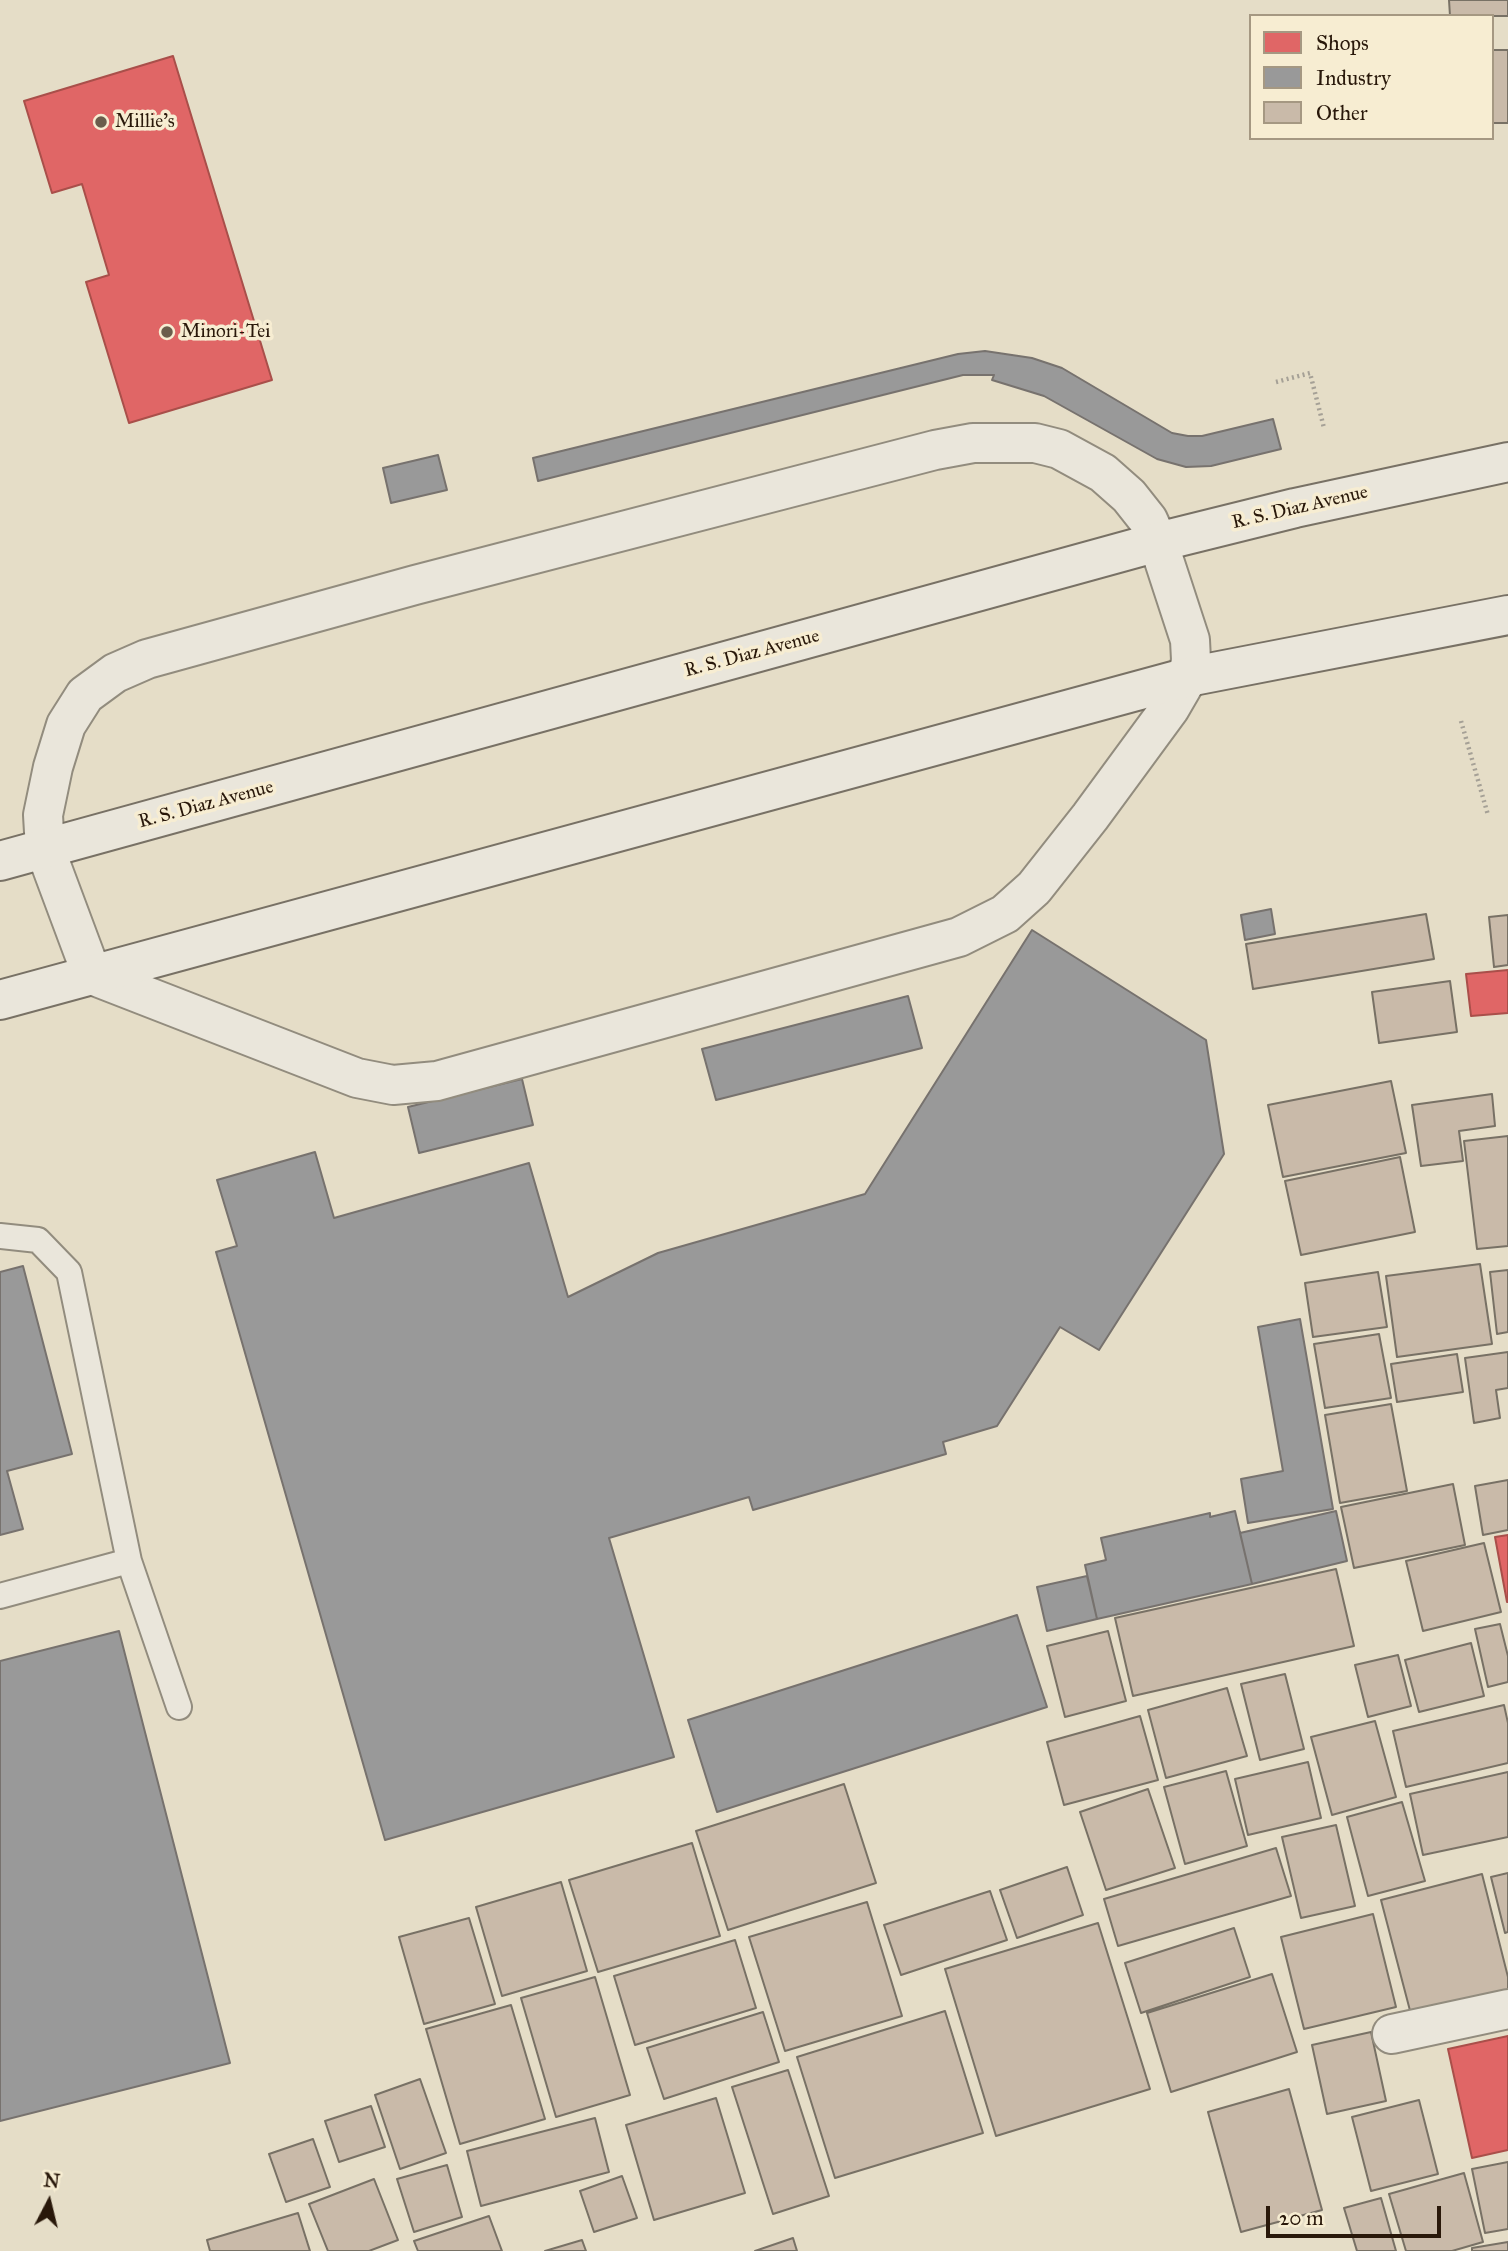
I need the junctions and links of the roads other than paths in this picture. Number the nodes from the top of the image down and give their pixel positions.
1 (1508, 462) edge
2 (1158, 542) junction
3 (1508, 615) edge
4 (1188, 677) junction
5 (46, 849) junction
6 (0, 861) edge
7 (92, 975) junction
8 (0, 1000) edge
9 (0, 1236) edge
10 (128, 1561) junction
11 (0, 1596) edge
12 (179, 1707) dead end
13 (1508, 2009) edge
14 (1392, 2034) dead end

1 - 2 street, R. S. Diaz Avenue
2 - 4 street
2 - 5 street, R. S. Diaz Avenue
2 - 5 street
3 - 4 street
4 - 7 street
4 - 7 street
5 - 6 street, R. S. Diaz Avenue
5 - 7 street
7 - 8 street
9 - 10 lane
10 - 11 lane
10 - 12 lane
13 - 14 street

